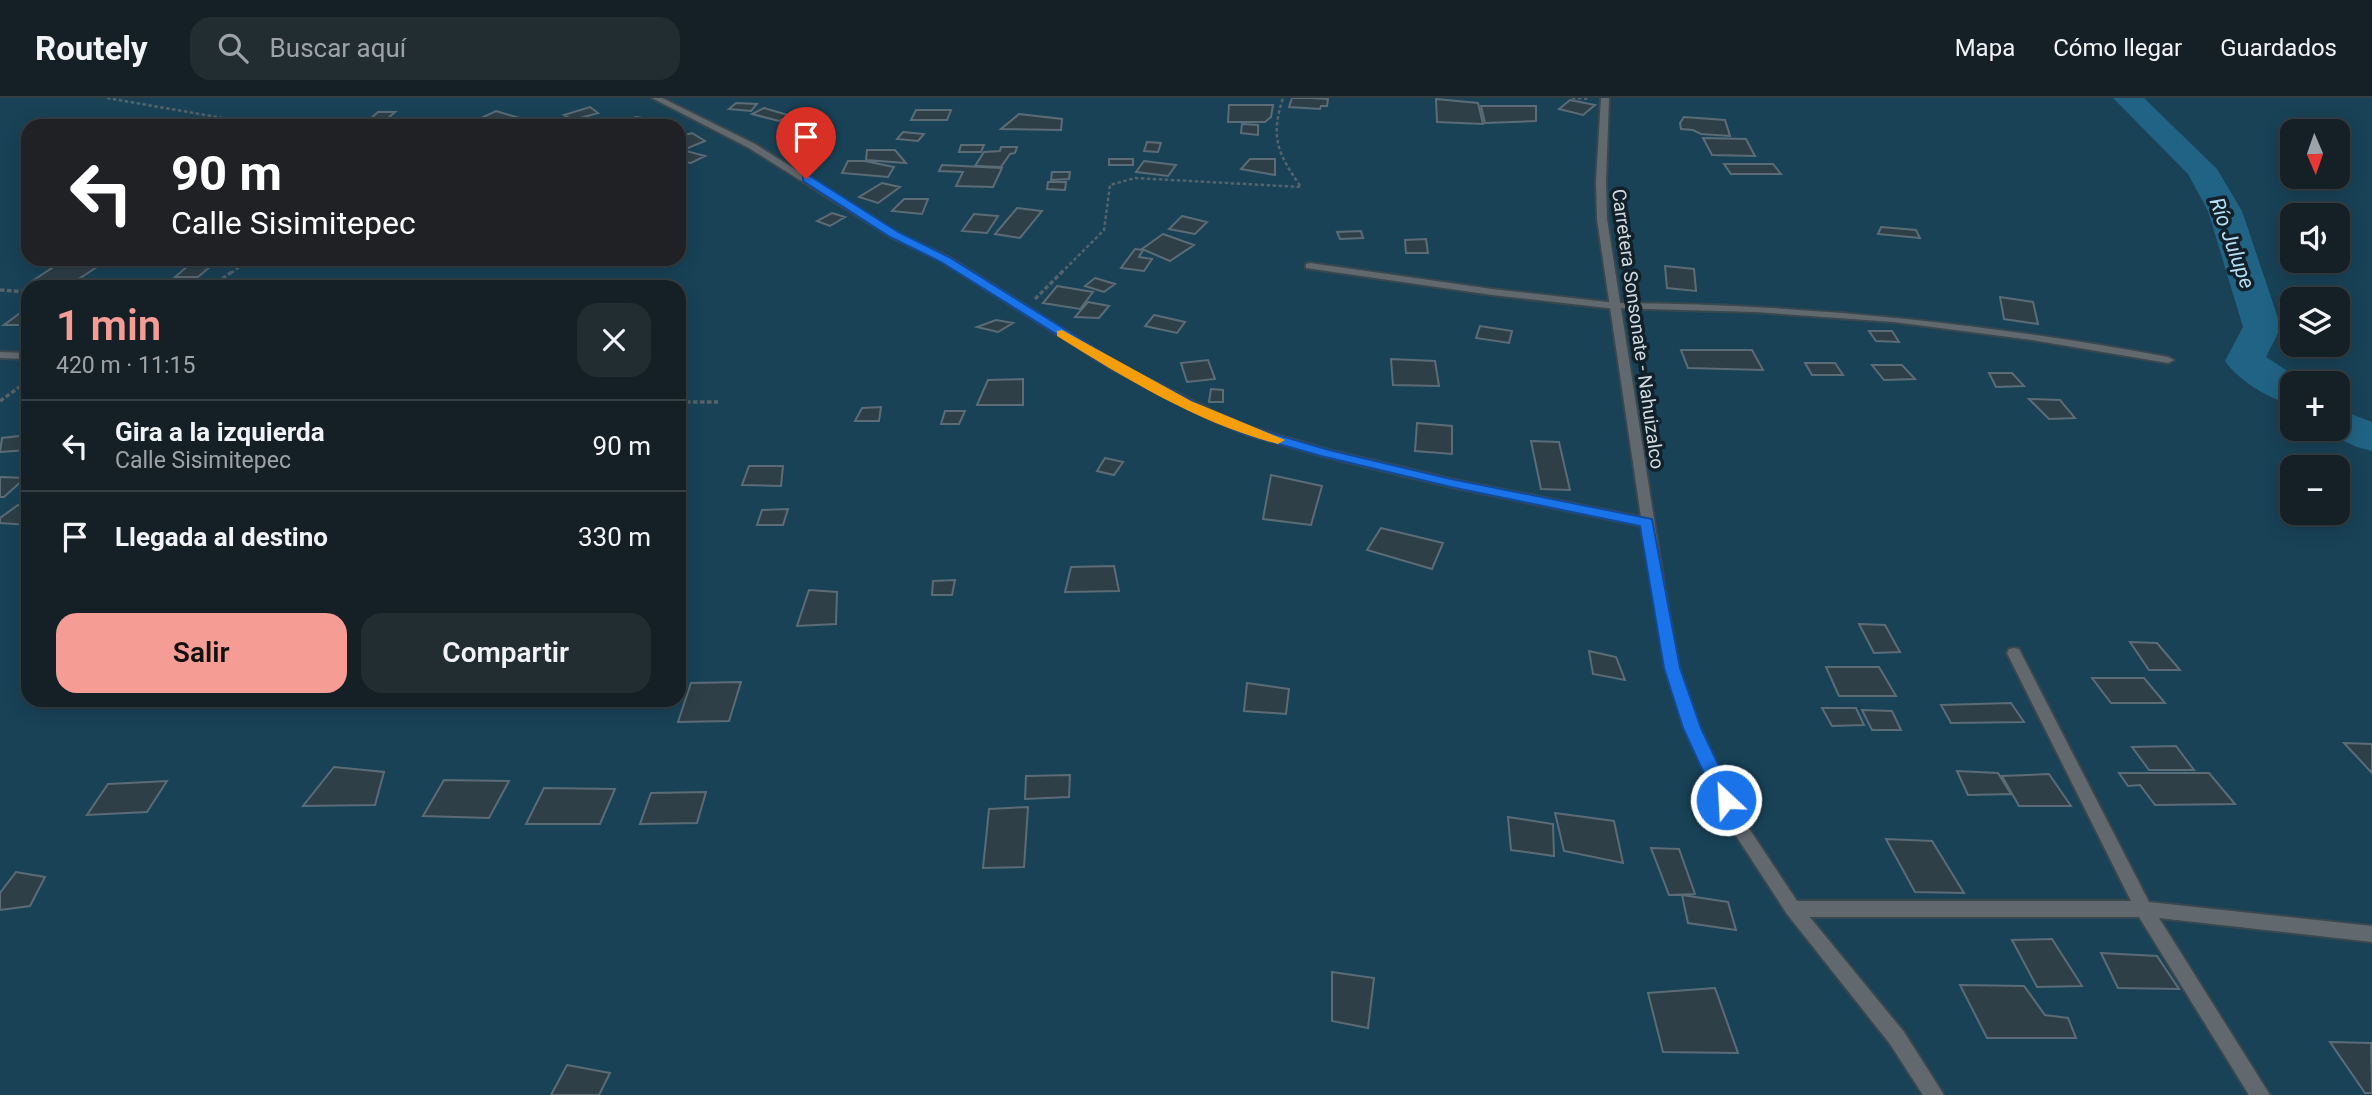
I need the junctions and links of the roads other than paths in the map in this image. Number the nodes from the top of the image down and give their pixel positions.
1 (656, 98) edge
2 (1605, 98) edge
3 (1310, 266) dead end
4 (1616, 306) junction
5 (0, 355) edge
6 (21, 356) edge
7 (2168, 360) dead end
8 (1647, 523) junction
9 (2014, 653) dead end
10 (1793, 909) junction
11 (2144, 909) junction
12 (2372, 934) edge
13 (1934, 1095) edge
14 (2260, 1095) edge

1 - 8 street
2 - 4 street, Carretera Sonsonate - Nahuizalco
3 - 4 street
4 - 7 street
4 - 8 street, Carretera Sonsonate - Nahuizalco
5 - 6 street
8 - 10 street, Carretera Sonsonate - Nahuizalco
9 - 11 street
10 - 11 street
10 - 13 street, Carretera Sonsonate - Nahuizalco
11 - 12 street
11 - 14 street

